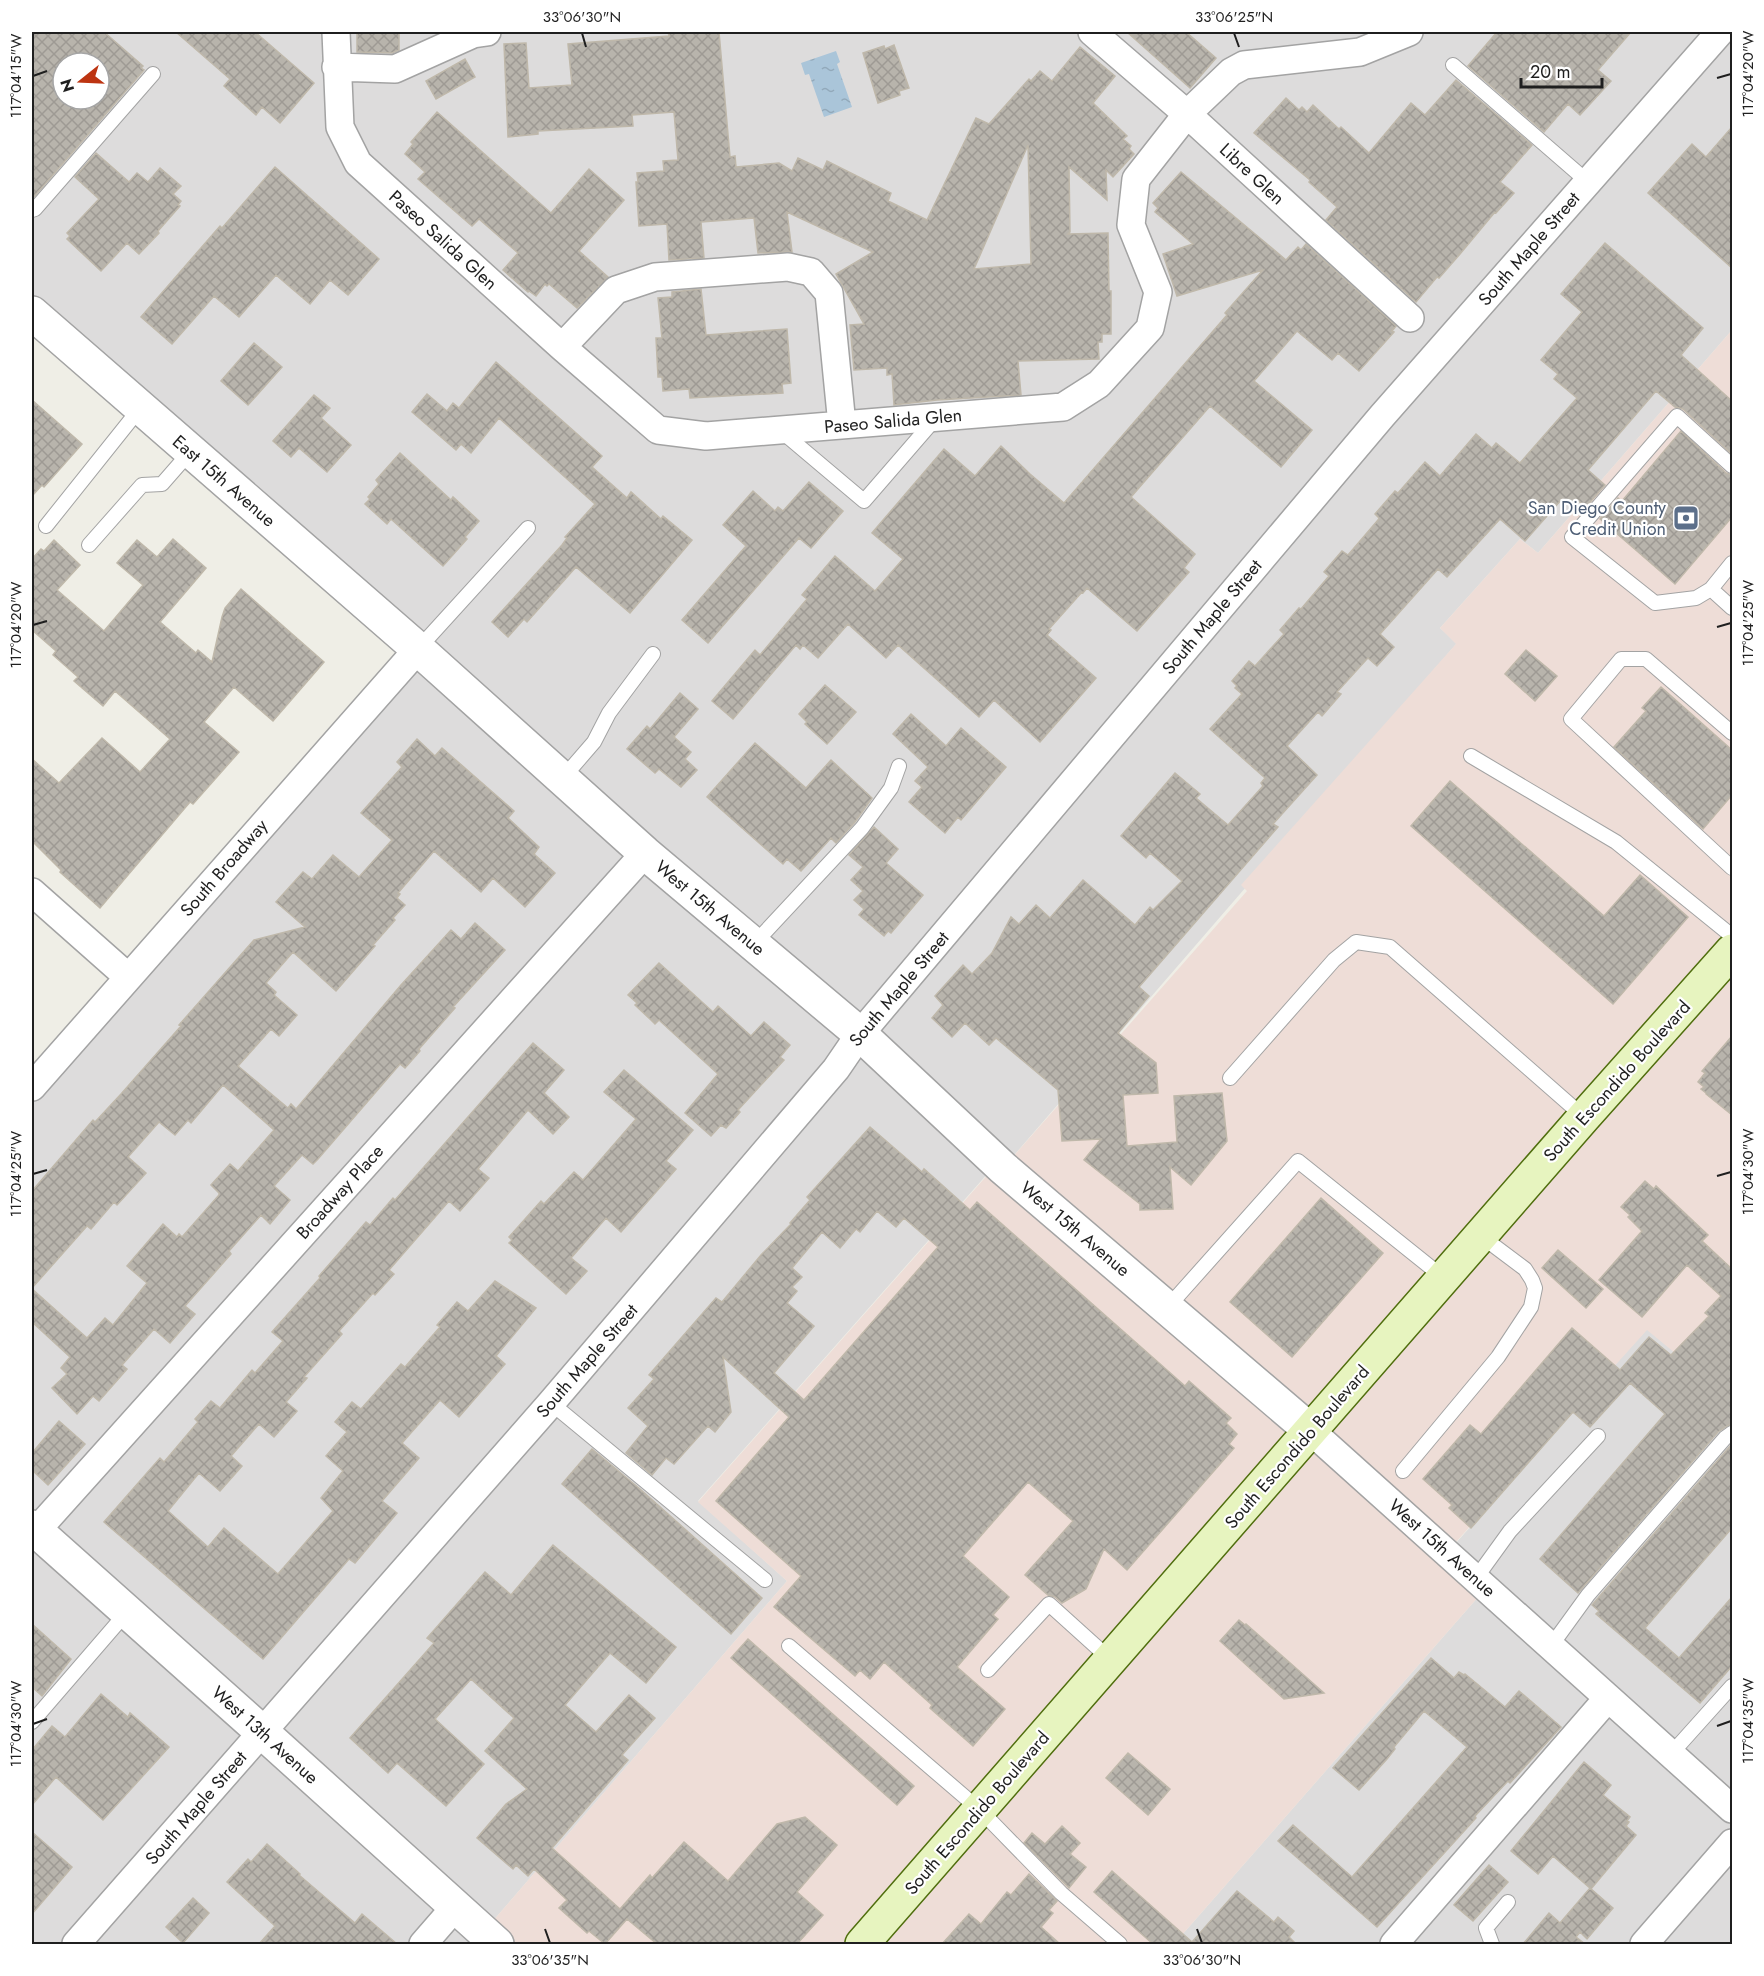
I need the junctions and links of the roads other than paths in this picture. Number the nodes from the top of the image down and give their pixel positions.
1 (336, 32) edge
2 (487, 32) edge
3 (1092, 32) edge
4 (1409, 32) edge
5 (1720, 32) edge
6 (1453, 65) dead end
7 (336, 67) junction
8 (153, 74) dead end
9 (1187, 114) junction
10 (1588, 182) junction
11 (32, 210) edge
12 (32, 313) edge
13 (1410, 318) dead end
14 (562, 347) junction
15 (141, 407) junction
16 (936, 417) junction
17 (842, 425) junction
18 (780, 430) junction
19 (190, 452) junction
20 (1732, 466) edge
21 (46, 526) dead end
22 (528, 528) dead end
23 (89, 545) dead end
24 (1732, 564) edge
25 (1711, 589) junction
26 (1732, 608) edge
27 (418, 649) junction
28 (652, 654) dead end
29 (1732, 733) edge
30 (1471, 756) dead end
31 (899, 766) dead end
32 (562, 779) junction
33 (645, 853) junction
34 (1732, 868) edge
35 (32, 892) edge
36 (1732, 936) edge
37 (753, 945) junction
38 (1732, 951) edge
39 (128, 977) junction
40 (860, 1034) junction
41 (1230, 1078) dead end
42 (32, 1087) edge
43 (1584, 1117) junction
44 (1481, 1236) junction
45 (1444, 1278) junction
46 (1167, 1308) junction
47 (551, 1403) junction
48 (1311, 1431) junction
49 (1732, 1432) edge
50 (1598, 1436) dead end
51 (1403, 1471) dead end
52 (33, 1531) edge
53 (1476, 1578) junction
54 (765, 1580) dead end
55 (127, 1612) junction
56 (789, 1646) dead end
57 (1551, 1646) junction
58 (1111, 1660) junction
59 (988, 1670) dead end
60 (1732, 1686) edge
61 (1608, 1698) junction
62 (32, 1722) edge
63 (262, 1732) junction
64 (1671, 1754) junction
65 (1732, 1809) edge
66 (980, 1810) junction
67 (1732, 1843) edge
68 (1508, 1902) dead end
69 (456, 1906) junction
70 (76, 1944) edge
71 (423, 1944) edge
72 (496, 1944) edge
73 (862, 1944) edge
74 (1120, 1944) edge
75 (1394, 1944) edge
76 (1492, 1944) edge
77 (1644, 1944) edge

1 - 7 street, Paseo Salida Glen
2 - 7 street
3 - 9 street, Libre Glen
4 - 9 street, Paseo Salida Glen
5 - 10 street, South Maple Street
6 - 10 lane
7 - 14 street, Paseo Salida Glen
8 - 11 lane
9 - 13 street, Libre Glen
9 - 16 street, Paseo Salida Glen
10 - 40 street, South Maple Street
12 - 15 street, East 15th Avenue
14 - 17 street
14 - 18 street, Paseo Salida Glen
15 - 19 street, East 15th Avenue
15 - 21 lane
16 - 17 street, Paseo Salida Glen
16 - 18 lane
17 - 18 street, Paseo Salida Glen
19 - 23 lane
19 - 27 street, East 15th Avenue
20 - 25 lane
22 - 27 lane
24 - 25 lane
25 - 26 lane
27 - 32 street, West 15th Avenue
27 - 39 street, South Broadway
28 - 32 lane
29 - 34 lane
30 - 36 lane
31 - 37 lane
32 - 33 street, West 15th Avenue
33 - 37 street, West 15th Avenue
33 - 52 street, Broadway Place
35 - 39 street
37 - 40 street, West 15th Avenue
38 - 43 main road, South Escondido Boulevard
39 - 42 street, South Broadway
40 - 46 street, West 15th Avenue
40 - 47 street, South Maple Street
41 - 43 lane
43 - 44 main road, South Escondido Boulevard
44 - 45 main road, South Escondido Boulevard
44 - 51 lane
45 - 46 lane
45 - 48 main road, South Escondido Boulevard
46 - 48 street, West 15th Avenue
47 - 54 lane
47 - 63 street, South Maple Street
48 - 53 street, West 15th Avenue
48 - 58 main road, South Escondido Boulevard
49 - 57 lane
50 - 53 lane
52 - 55 street, West 13th Avenue
53 - 57 street, West 15th Avenue
55 - 62 lane
55 - 63 street, West 13th Avenue
56 - 66 lane
57 - 61 street, West 15th Avenue
58 - 59 lane
58 - 66 main road, South Escondido Boulevard
60 - 64 lane
61 - 64 street, West 15th Avenue
61 - 75 street
63 - 69 street, West 13th Avenue
63 - 70 street, South Maple Street
64 - 65 street, West 15th Avenue
66 - 73 main road, South Escondido Boulevard
66 - 74 lane
67 - 77 street
68 - 76 lane
69 - 71 street
69 - 72 street, West 13th Avenue

